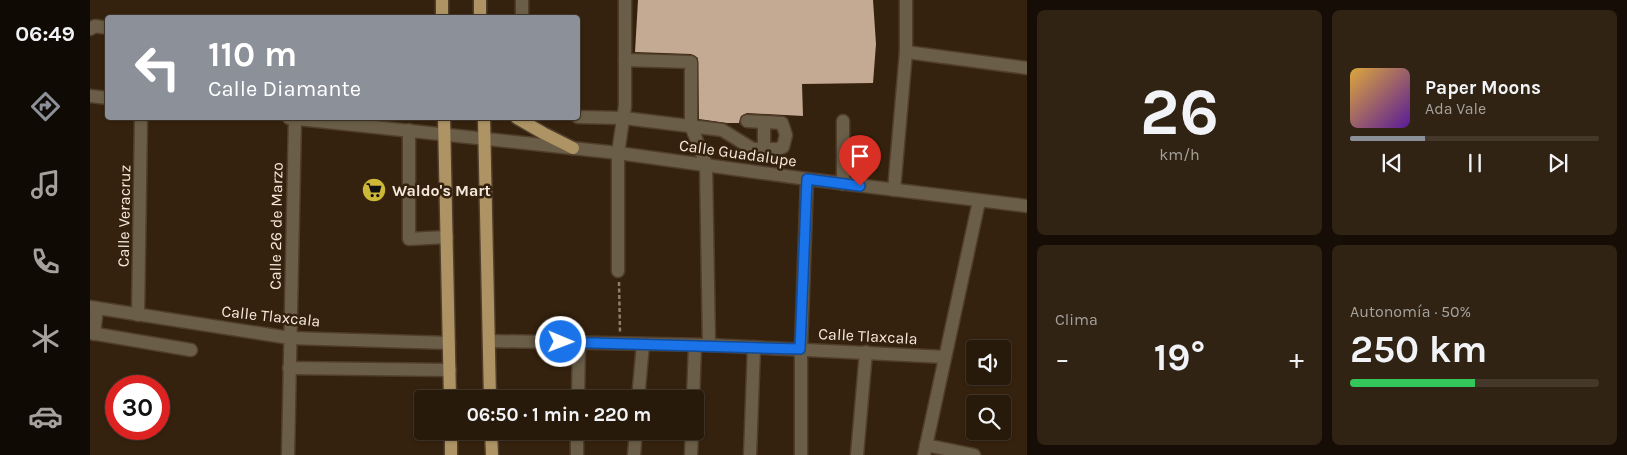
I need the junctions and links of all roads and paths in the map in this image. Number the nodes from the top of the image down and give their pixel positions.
1 (442, 0) edge
2 (480, 0) edge
3 (522, 0) edge
4 (625, 0) edge
5 (906, 0) edge
6 (442, 15) edge
7 (480, 15) edge
8 (522, 15) edge
9 (105, 28) edge
10 (90, 29) edge
11 (906, 52) junction
12 (625, 60) junction
13 (1027, 68) edge
14 (90, 96) edge
15 (105, 98) edge
16 (580, 117) edge
17 (624, 118) junction
18 (142, 120) edge
19 (292, 120) edge
20 (341, 120) edge
21 (444, 120) edge
22 (484, 120) edge
23 (520, 120) edge
24 (365, 121) edge
25 (747, 121) dead end
26 (843, 121) dead end
27 (764, 122) junction
28 (691, 126) junction
29 (409, 130) junction
30 (444, 134) junction
31 (485, 139) junction
32 (573, 148) junction
33 (764, 149) junction
34 (618, 153) junction
35 (706, 164) junction
36 (807, 179) junction
37 (843, 184) junction
38 (894, 190) junction
39 (979, 201) junction
40 (1027, 206) edge
41 (447, 238) junction
42 (618, 271) joint
43 (93, 307) edge
44 (138, 315) junction
45 (92, 334) edge
46 (290, 338) junction
47 (489, 341) junction
48 (449, 343) junction
49 (580, 343) junction
50 (620, 343) junction
51 (642, 344) junction
52 (695, 345) junction
53 (709, 345) junction
54 (754, 347) junction
55 (800, 349) junction
56 (191, 350) dead end
57 (866, 352) junction
58 (945, 356) junction
59 (289, 368) junction
60 (450, 370) junction
61 (450, 390) edge
62 (490, 390) edge
63 (578, 390) edge
64 (639, 390) edge
65 (693, 390) edge
66 (451, 440) edge
67 (491, 440) edge
68 (577, 440) edge
69 (635, 440) edge
70 (692, 440) edge
71 (925, 450) edge
72 (288, 455) edge
73 (451, 455) edge
74 (492, 455) edge
75 (577, 455) edge
76 (634, 455) edge
77 (691, 455) edge
78 (750, 455) edge
79 (801, 455) edge
80 (857, 455) edge
81 (974, 455) edge

1 - 6 main road
2 - 7 main road
3 - 8 street
4 - 12 street
5 - 11 street
9 - 10 street
11 - 13 street
11 - 38 street
12 - 17 street
12 - 28 street
14 - 15 street
16 - 17 street
17 - 28 street
17 - 34 street
18 - 44 street, Calle Veracruz
19 - 46 street, Calle 26 de Marzo
20 - 24 street, Calle Guadalupe
21 - 30 main road
22 - 31 main road
23 - 32 main road
24 - 29 street, Calle Guadalupe
25 - 27 street
26 - 37 street
27 - 33 street
27 - 33 street
28 - 33 street
28 - 35 street
29 - 30 street, Calle Guadalupe
29 - 41 street
30 - 31 street, Calle Guadalupe
30 - 41 main road
31 - 32 street, Calle Guadalupe
31 - 47 main road
32 - 34 street, Calle Guadalupe
34 - 35 street, Calle Guadalupe
34 - 42 street
35 - 36 street, Calle Guadalupe
35 - 53 street
36 - 37 street, Calle Guadalupe
36 - 55 street
37 - 38 street, Calle Guadalupe
38 - 39 street, Calle Guadalupe
39 - 40 street, Calle Guadalupe
39 - 58 street
41 - 48 main road
42 - 50 path
43 - 44 street, Calle Tlaxcala
43 - 45 street
44 - 46 street, Calle Tlaxcala
45 - 56 street
46 - 48 street, Calle Tlaxcala
46 - 59 street, Calle 26 de Marzo
47 - 49 street, Calle Tlaxcala
47 - 62 main road
48 - 60 main road
49 - 50 street, Calle Tlaxcala
49 - 63 street
50 - 51 street, Calle Tlaxcala
51 - 52 street, Calle Tlaxcala
51 - 64 street
52 - 53 street, Calle Tlaxcala
52 - 65 street
53 - 54 street, Calle Tlaxcala
54 - 55 street, Calle Tlaxcala
54 - 78 street
55 - 57 street, Calle Tlaxcala
55 - 79 street
57 - 58 street, Calle Tlaxcala
57 - 80 street
58 - 71 street
59 - 60 street
59 - 72 street, Calle 26 de Marzo
60 - 61 main road
66 - 73 main road
67 - 74 main road
68 - 75 street
69 - 76 street
70 - 77 street
71 - 81 street

